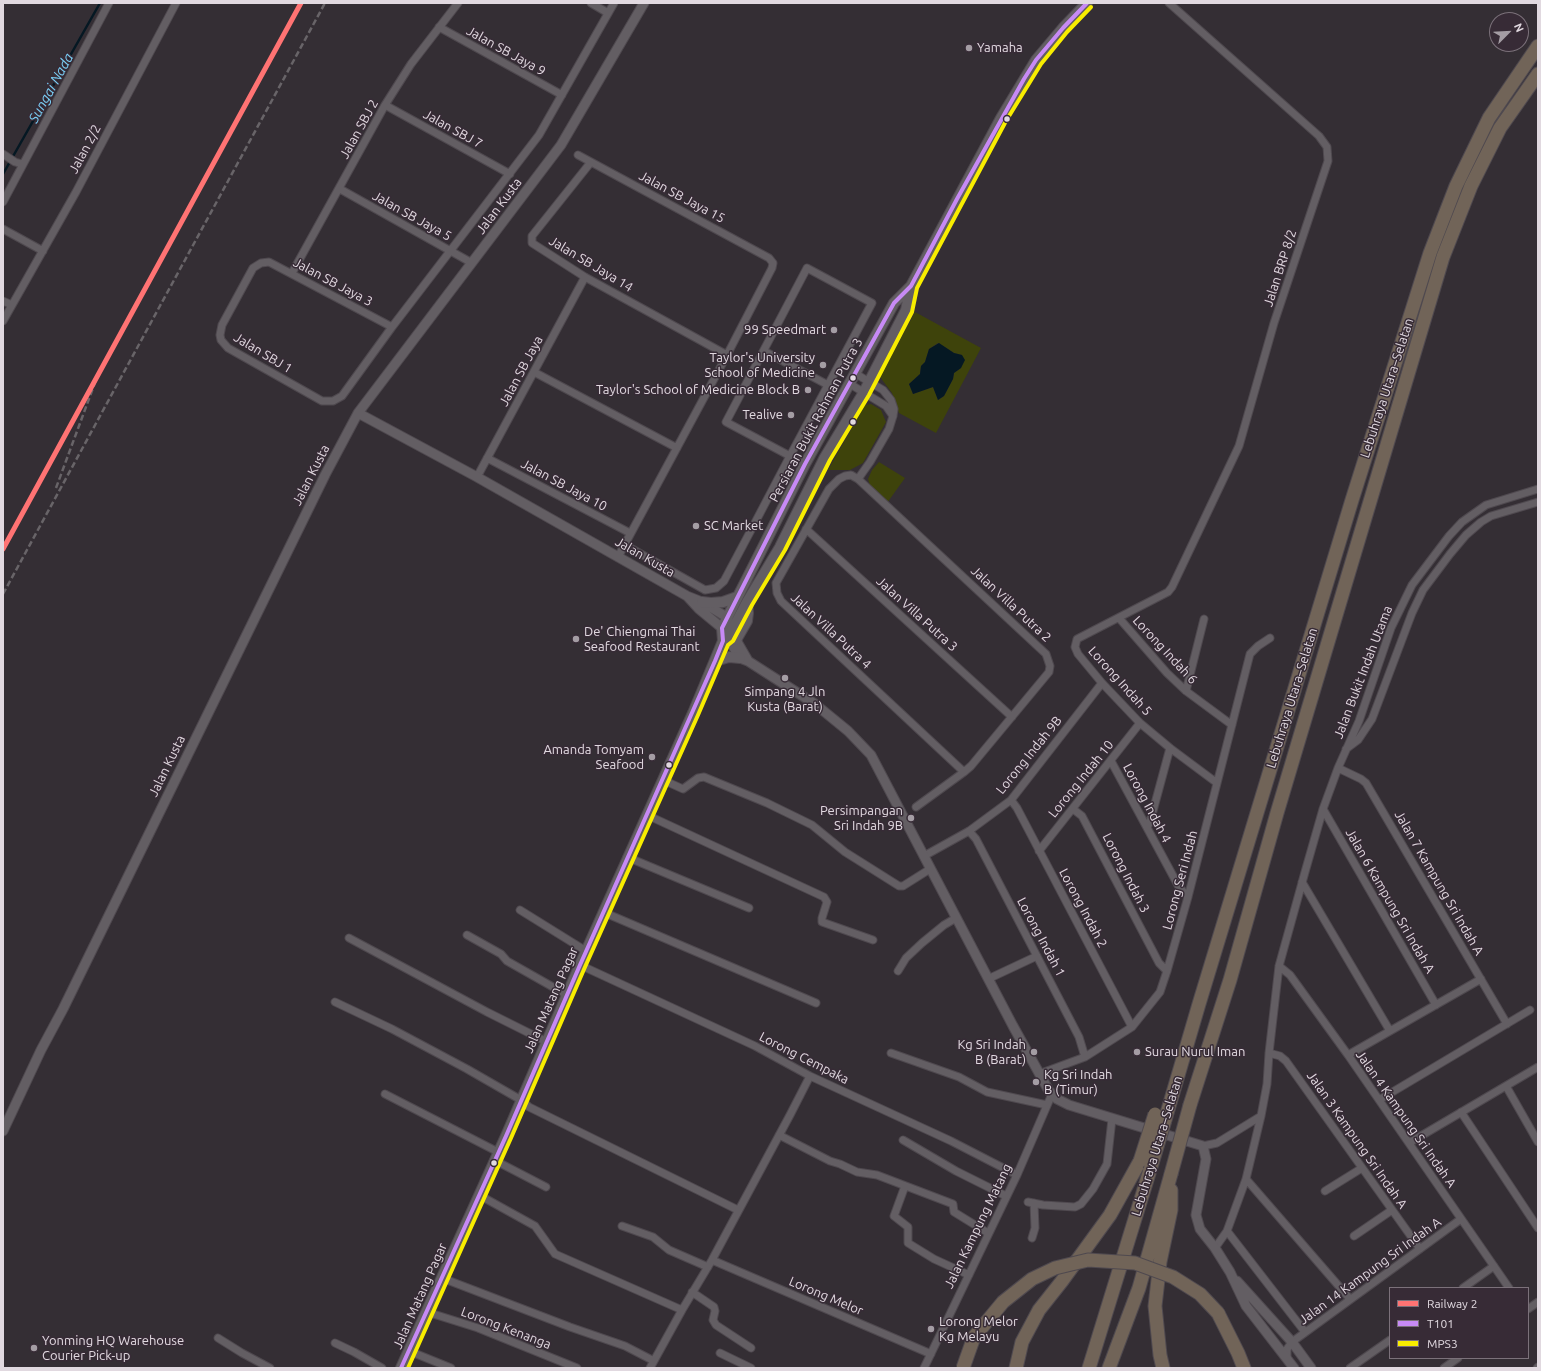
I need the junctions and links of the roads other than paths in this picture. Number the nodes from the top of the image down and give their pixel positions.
1 (109, 3) edge
2 (176, 3) edge
3 (458, 3) edge
4 (591, 3) edge
5 (614, 3) edge
6 (644, 3) edge
7 (1087, 3) edge
8 (1169, 3) edge
9 (608, 13) junction
10 (439, 27) junction
11 (1538, 46) edge
12 (1538, 74) edge
13 (562, 95) junction
14 (386, 105) junction
15 (4, 155) edge
16 (578, 155) dead end
17 (591, 162) junction
18 (19, 163) junction
19 (510, 174) junction
20 (340, 189) junction
21 (3, 202) edge
22 (3, 229) edge
23 (43, 251) junction
24 (450, 251) junction
25 (261, 263) joint
26 (472, 263) junction
27 (292, 273) junction
28 (585, 277) junction
29 (911, 286) junction
30 (3, 301) edge
31 (12, 305) junction
32 (3, 321) edge
33 (392, 327) junction
34 (764, 351) junction
35 (727, 355) junction
36 (534, 372) junction
37 (856, 374) junction
38 (869, 382) junction
39 (850, 384) junction
40 (828, 386) junction
41 (864, 392) junction
42 (358, 413) junction
43 (893, 416) junction
44 (677, 448) junction
45 (790, 456) junction
46 (487, 458) junction
47 (806, 464) junction
48 (477, 477) junction
49 (858, 479) junction
50 (1538, 489) edge
51 (1538, 502) edge
52 (806, 529) junction
53 (630, 533) junction
54 (624, 545) junction
55 (780, 547) junction
56 (762, 548) junction
57 (618, 557) junction
58 (647, 558) junction
59 (641, 570) junction
60 (1168, 592) joint
61 (687, 596) junction
62 (738, 597) junction
63 (702, 602) junction
64 (747, 602) joint
65 (727, 618) junction
66 (1119, 618) junction
67 (1204, 619) dead end
68 (722, 628) junction
69 (730, 637) junction
70 (1270, 638) dead end
71 (744, 660) junction
72 (715, 661) junction
73 (1102, 683) junction
74 (1186, 691) junction
75 (1012, 717) junction
76 (1140, 723) junction
77 (1232, 725) junction
78 (1170, 748) junction
79 (1346, 749) junction
80 (1111, 761) junction
81 (1338, 768) junction
82 (964, 772) junction
83 (663, 780) junction
84 (1217, 783) junction
85 (1011, 800) junction
86 (916, 807) dead end
87 (1073, 809) junction
88 (1323, 809) junction
89 (647, 815) junction
90 (1147, 827) junction
91 (969, 831) junction
92 (1039, 851) junction
93 (924, 856) junction
94 (627, 857) junction
95 (930, 869) junction
96 (1302, 882) junction
97 (1188, 897) junction
98 (749, 908) dead end
99 (520, 910) dead end
100 (603, 912) junction
101 (956, 918) junction
102 (467, 935) dead end
103 (349, 938) dead end
104 (873, 940) dead end
105 (586, 951) junction
106 (1037, 956) junction
107 (580, 965) junction
108 (1279, 966) junction
109 (898, 971) dead end
110 (1168, 971) junction
111 (988, 979) junction
112 (1480, 979) junction
113 (567, 995) junction
114 (335, 1002) dead end
115 (816, 1003) dead end
116 (1436, 1005) junction
117 (1530, 1010) dead end
118 (1507, 1024) junction
119 (1132, 1027) junction
120 (1390, 1031) junction
121 (547, 1042) junction
122 (891, 1053) dead end
123 (1269, 1053) junction
124 (1348, 1055) junction
125 (1085, 1057) junction
126 (1538, 1067) edge
127 (1039, 1074) junction
128 (810, 1076) junction
129 (1506, 1086) junction
130 (385, 1094) dead end
131 (1052, 1094) junction
132 (521, 1100) junction
133 (1379, 1100) junction
134 (1047, 1105) junction
135 (1461, 1112) junction
136 (1261, 1116) junction
137 (1160, 1117) junction
138 (1112, 1119) junction
139 (3, 1131) edge
140 (779, 1135) junction
141 (903, 1140) dead end
142 (1538, 1142) edge
143 (1409, 1144) junction
144 (1203, 1146) junction
145 (496, 1156) junction
146 (1362, 1168) junction
147 (1171, 1174) junction
148 (1017, 1175) junction
149 (1246, 1179) junction
150 (905, 1186) junction
151 (546, 1187) dead end
152 (1325, 1191) dead end
153 (479, 1195) junction
154 (1006, 1196) junction
155 (738, 1210) junction
156 (1392, 1210) junction
157 (1461, 1219) junction
158 (622, 1226) dead end
159 (1538, 1228) edge
160 (1227, 1231) junction
161 (988, 1233) junction
162 (1354, 1236) dead end
163 (1032, 1238) dead end
164 (1215, 1248) junction
165 (1420, 1250) junction
166 (712, 1260) junction
167 (1494, 1266) junction
168 (708, 1267) junction
169 (1230, 1272) junction
170 (969, 1275) junction
171 (442, 1278) junction
172 (1464, 1287) edge
173 (1508, 1287) edge
174 (692, 1292) junction
175 (1350, 1299) junction
176 (1538, 1302) edge
177 (1529, 1309) edge
178 (682, 1310) junction
179 (426, 1312) junction
180 (1306, 1332) junction
181 (218, 1338) dead end
182 (1389, 1341) edge
183 (1292, 1342) junction
184 (335, 1343) dead end
185 (751, 1348) dead end
186 (409, 1351) junction
187 (720, 1353) dead end
188 (931, 1354) junction
189 (1286, 1359) junction
190 (1457, 1359) edge
191 (652, 1365) edge
192 (270, 1368) edge
193 (382, 1368) edge
194 (401, 1368) edge
195 (451, 1368) edge
196 (577, 1368) edge
197 (751, 1368) edge
198 (924, 1368) edge
199 (963, 1368) edge
200 (1016, 1368) edge
201 (1089, 1368) edge
202 (1109, 1368) edge
203 (1163, 1368) edge
204 (1244, 1368) edge
205 (1294, 1368) edge
206 (1312, 1368) edge
207 (1350, 1368) edge
208 (1444, 1368) edge

1 - 18 street
2 - 23 street, Jalan 2/2
3 - 10 street, Jalan SBJ 2
4 - 9 street
5 - 9 street
6 - 26 street, Jalan Kusta
7 - 29 main road, Persiaran Bukit Rahman Putra 3
8 - 60 street, Jalan BRP 8/2
9 - 13 street
10 - 13 street, Jalan SB Jaya 9
10 - 14 street, Jalan SBJ 2
11 - 137 highway, Lebuhraya Utara–Selatan
12 - 147 highway, Lebuhraya Utara–Selatan, bridge
13 - 19 street
14 - 19 street, Jalan SBJ 7
14 - 20 street, Jalan SBJ 2
15 - 18 street
16 - 17 street, Jalan SB Jaya 15
17 - 28 street, Jalan SB Jaya 14
17 - 35 street, Jalan SB Jaya 15
18 - 21 street
19 - 24 street
20 - 24 street, Jalan SB Jaya 5
20 - 27 street, Jalan SBJ 2
22 - 23 street
23 - 31 street, Jalan 2/2
24 - 26 street, Jalan SB Jaya 5
24 - 33 street
25 - 27 street, Jalan SB Jaya 3
25 - 33 street, Jalan SBJ 1
26 - 42 street, Jalan Kusta
27 - 33 street, Jalan SB Jaya 3
28 - 35 street, Jalan SB Jaya 14
28 - 36 street, Jalan SB Jaya
29 - 37 main road, Persiaran Bukit Rahman Putra 3
29 - 38 main road, Persiaran Bukit Rahman Putra 3
30 - 31 street
31 - 32 street, Jalan 2/2
34 - 40 street
34 - 40 street
34 - 45 street
35 - 44 street
36 - 44 street
36 - 46 street, Jalan SB Jaya
37 - 38 street
37 - 39 main road, Persiaran Bukit Rahman Putra 3
38 - 41 main road, Persiaran Bukit Rahman Putra 3
38 - 43 street
39 - 41 street
39 - 47 main road, Persiaran Bukit Rahman Putra 3
40 - 45 street
41 - 43 street
41 - 55 main road, Persiaran Bukit Rahman Putra 3
42 - 48 street, Jalan Kusta
42 - 139 street, Jalan Kusta
43 - 49 street
44 - 53 street
45 - 47 street
45 - 58 street
46 - 48 street, Jalan SB Jaya
46 - 53 street, Jalan SB Jaya 10
47 - 56 main road, Persiaran Bukit Rahman Putra 3
48 - 57 street, Jalan Kusta
49 - 52 street, Jalan Villa Putra 4
49 - 75 street, Jalan Villa Putra 2
50 - 79 street, Jalan Bukit Indah Utama
51 - 79 street, Jalan Bukit Indah Utama
52 - 75 street, Jalan Villa Putra 3
52 - 82 street, Jalan Villa Putra 4
53 - 54 street
54 - 57 street
54 - 58 street
55 - 56 main road
55 - 64 main road, Persiaran Bukit Rahman Putra 3
56 - 62 main road, Persiaran Bukit Rahman Putra 3
57 - 59 street, Jalan Kusta
58 - 59 street
59 - 61 street, Jalan Kusta
60 - 66 street, Lorong Indah 5
61 - 63 street, Jalan Kusta
61 - 68 street, Jalan Kusta
62 - 63 main road
62 - 65 main road, Persiaran Bukit Rahman Putra 3
63 - 65 street, Jalan Kusta
64 - 69 main road, Jalan Matang Pagar
65 - 68 main road, Persiaran Bukit Rahman Putra 3
65 - 69 street
66 - 73 street, Lorong Indah 5
66 - 74 street, Lorong Indah 6
67 - 74 street
68 - 69 main road
69 - 71 street
69 - 72 main road, Jalan Matang Pagar
70 - 77 street, Lorong Seri Indah
71 - 72 main road
71 - 93 street
72 - 83 main road, Jalan Matang Pagar
73 - 76 street, Lorong Indah 5
73 - 85 street, Lorong Indah 9B
74 - 77 street, Lorong Indah 6
75 - 82 street, Jalan Villa Putra 2
76 - 78 street, Lorong Indah 5
76 - 80 street, Lorong Indah 10
77 - 84 street, Lorong Seri Indah
78 - 84 street, Lorong Indah 5
78 - 90 street
79 - 81 street
80 - 87 street, Lorong Indah 10
80 - 90 street, Lorong Indah 4
81 - 88 street
81 - 112 street, Jalan 7 Kampung Sri Indah A
82 - 86 street, Jalan Villa Putra 2
83 - 89 main road, Jalan Matang Pagar
83 - 95 street
84 - 97 street, Lorong Seri Indah
85 - 91 street, Lorong Indah 9B
85 - 92 street, Lorong Indah 2
87 - 92 street, Lorong Indah 10
87 - 110 street, Lorong Indah 3
88 - 96 street
88 - 116 street, Jalan 6 Kampung Sri Indah A
89 - 94 main road, Jalan Matang Pagar
89 - 104 street
90 - 97 street, Lorong Indah 4
91 - 93 street, Lorong Indah 9B
91 - 106 street, Lorong Indah 1
92 - 119 street, Lorong Indah 2
93 - 95 street
94 - 98 street
94 - 100 main road, Jalan Matang Pagar
95 - 101 street
96 - 108 street
96 - 120 street
97 - 110 street, Lorong Seri Indah
99 - 105 street
100 - 105 main road, Jalan Matang Pagar
100 - 115 street
101 - 109 street
101 - 111 street
102 - 113 street
103 - 121 street
105 - 107 main road, Jalan Matang Pagar
106 - 111 street
106 - 125 street, Lorong Indah 1
107 - 113 main road, Jalan Matang Pagar
107 - 128 street, Lorong Cempaka
108 - 123 street
108 - 124 street, Jalan 4 Kampung Sri Indah A
110 - 119 street, Lorong Seri Indah
111 - 127 street
112 - 116 street
112 - 118 street, Jalan 7 Kampung Sri Indah A
113 - 121 main road, Jalan Matang Pagar
114 - 132 street
116 - 120 street
117 - 118 street
118 - 133 street
119 - 125 street, Lorong Seri Indah
120 - 124 street
121 - 132 main road, Jalan Matang Pagar
122 - 134 street
123 - 136 street
123 - 146 street, Jalan 3 Kampung Sri Indah A
124 - 133 street, Jalan 4 Kampung Sri Indah A
125 - 127 street, Lorong Seri Indah
126 - 129 street
127 - 131 street
128 - 140 street
128 - 148 street, Lorong Cempaka
129 - 135 street
129 - 142 street
130 - 145 street
131 - 134 street, Jalan Kampung Matang
131 - 138 street
132 - 145 main road, Jalan Matang Pagar
132 - 155 street
133 - 143 street, Jalan 4 Kampung Sri Indah A
134 - 148 street, Jalan Kampung Matang
135 - 143 street
135 - 159 street
136 - 144 street
136 - 149 street
137 - 200 highway, bridge
137 - 201 highway, Lebuhraya Utara–Selatan, bridge
138 - 144 street
138 - 163 street
140 - 150 street
140 - 155 street
141 - 154 street
143 - 157 street, Jalan 4 Kampung Sri Indah A
144 - 164 street
145 - 151 street
145 - 153 main road, Jalan Matang Pagar
146 - 152 street
146 - 156 street, Jalan 3 Kampung Sri Indah A
147 - 202 highway, Lebuhraya Utara–Selatan
147 - 203 highway
148 - 154 street, Jalan Kampung Matang
149 - 160 street
149 - 175 street
150 - 161 street
150 - 170 street
153 - 171 main road, Jalan Matang Pagar
153 - 178 street
154 - 161 street, Jalan Kampung Matang
155 - 166 street
156 - 162 street
156 - 165 street, Jalan 3 Kampung Sri Indah A
157 - 165 street, Jalan 14 Kampung Sri Indah A
157 - 167 street, Jalan 4 Kampung Sri Indah A
158 - 168 street
160 - 164 street
160 - 180 street
161 - 170 street, Jalan Kampung Matang
164 - 169 street
165 - 175 street, Jalan 14 Kampung Sri Indah A
166 - 168 street
166 - 188 street, Lorong Melor
167 - 172 street
167 - 173 street, Jalan 4 Kampung Sri Indah A
168 - 174 street
169 - 183 street
169 - 189 street
170 - 188 street, Jalan Kampung Matang
171 - 179 main road, Jalan Matang Pagar
171 - 191 street
174 - 178 street
174 - 185 street
175 - 180 street, Jalan 14 Kampung Sri Indah A
176 - 177 street
178 - 191 street
179 - 186 main road, Jalan Matang Pagar
179 - 196 street, Lorong Kenanga
180 - 183 street, Jalan 14 Kampung Sri Indah A
181 - 192 street
182 - 207 street
183 - 189 street
183 - 206 street
184 - 193 street
186 - 194 main road, Jalan Matang Pagar
186 - 195 street
187 - 197 street
188 - 198 street, Jalan Kampung Matang
189 - 205 street
190 - 208 street
199 - 204 highway, bridge

